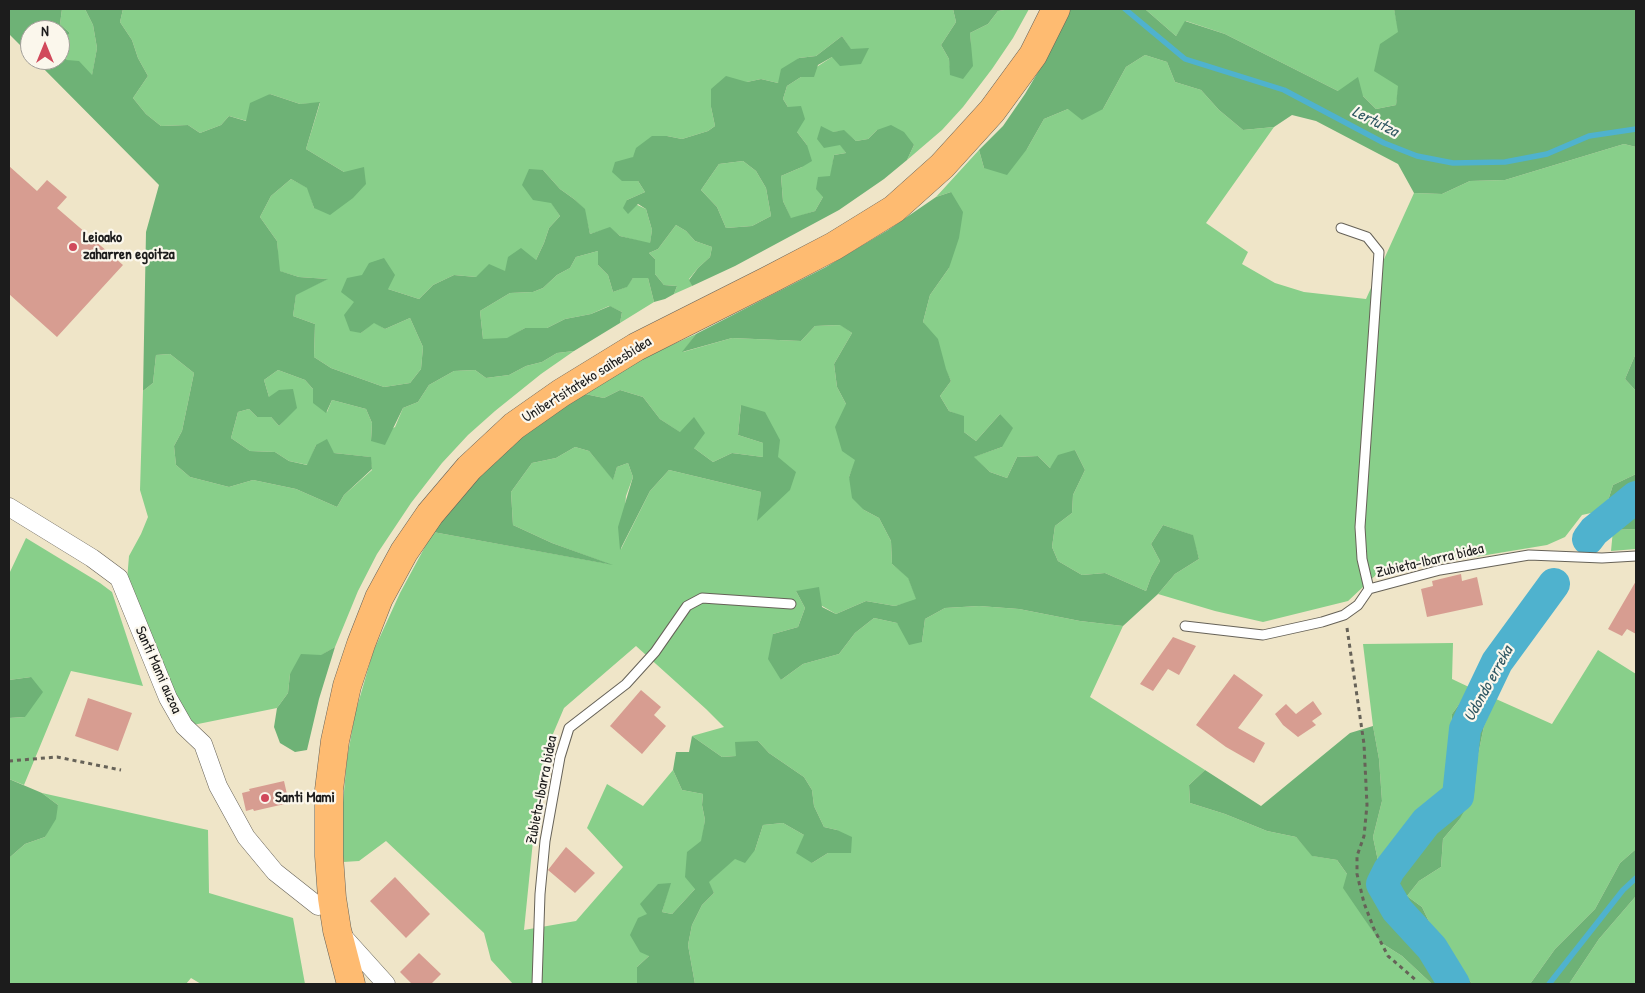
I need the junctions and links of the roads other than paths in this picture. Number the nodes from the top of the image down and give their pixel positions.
1 (1039, 9) edge
2 (1056, 9) edge
3 (1341, 228) dead end
4 (9, 508) edge
5 (1636, 556) edge
6 (1368, 589) junction
7 (791, 604) dead end
8 (1185, 626) dead end
9 (318, 906) junction
10 (337, 930) junction
11 (334, 984) edge
12 (351, 984) edge
13 (386, 984) edge
14 (537, 984) edge

1 - 9 main road, Unibertsitateko saihesbidea
2 - 10 main road, Unibertsitateko saihesbidea
3 - 6 lane
4 - 9 street, Santi Mami auzoa
5 - 6 lane, Zubieta-Ibarra bidea
6 - 8 lane, Zubieta-Ibarra bidea
7 - 14 lane, Zubieta-Ibarra bidea
9 - 11 main road, Unibertsitateko saihesbidea
10 - 12 main road, Unibertsitateko saihesbidea
10 - 13 street

